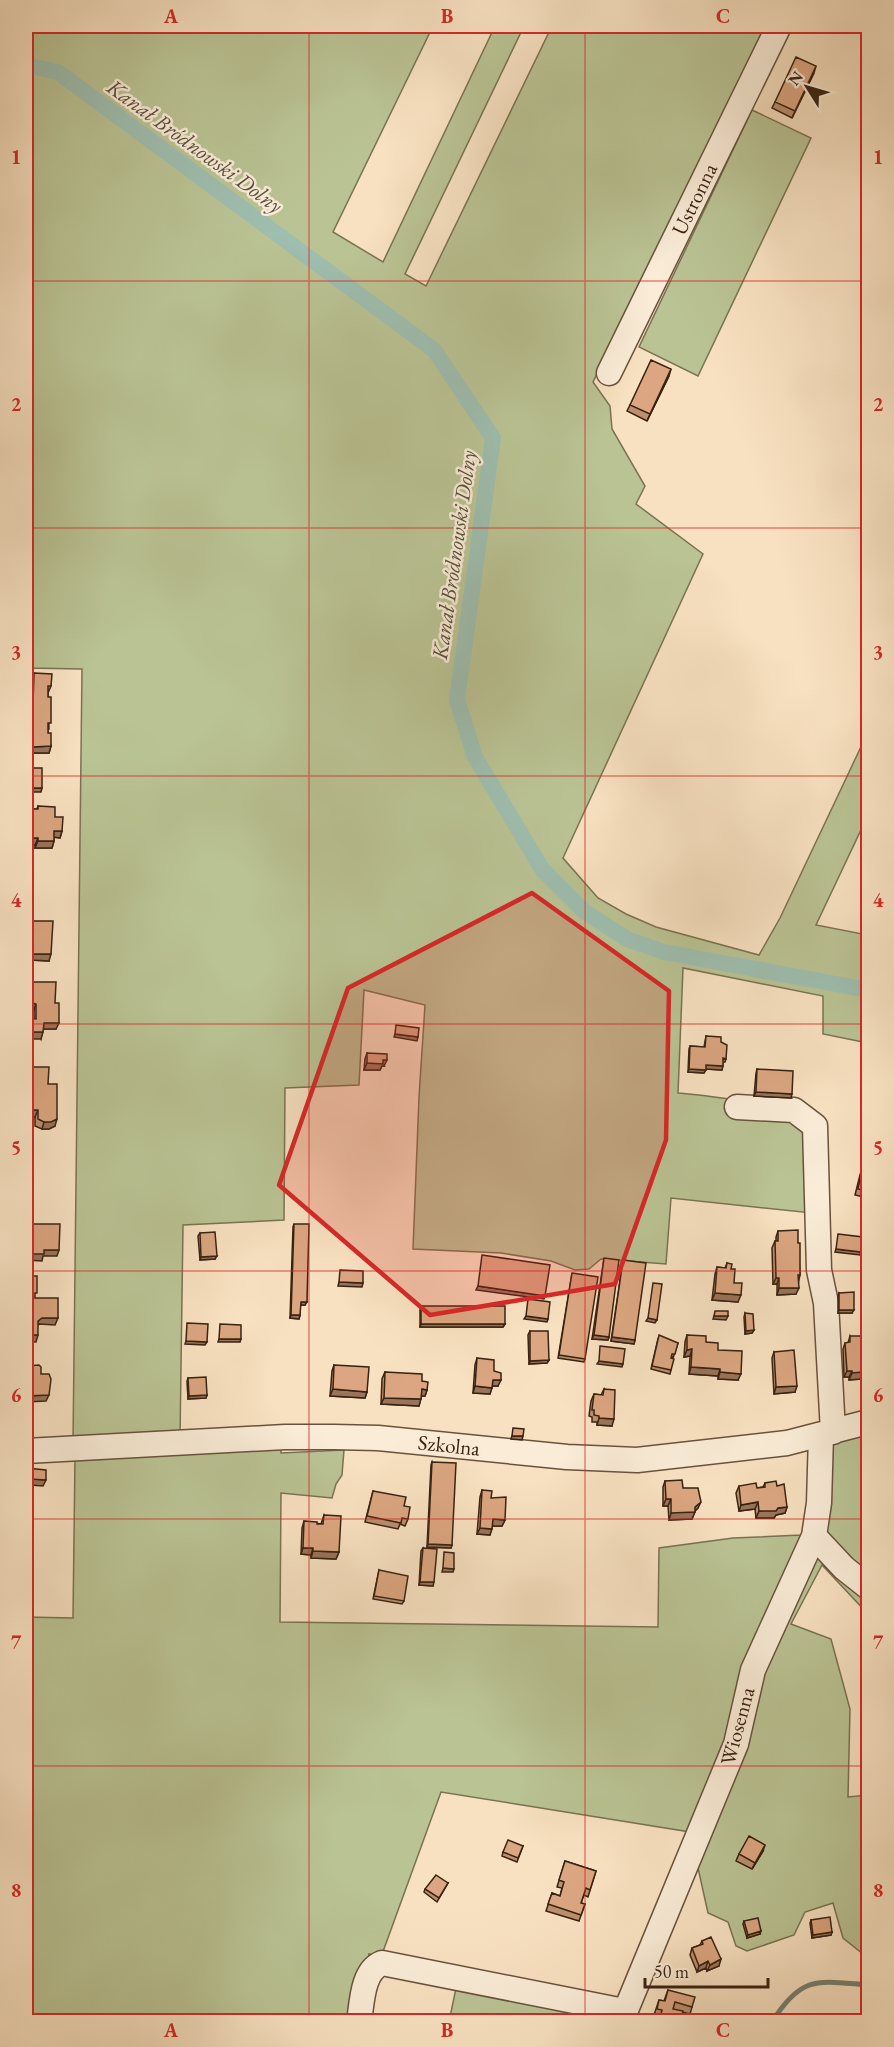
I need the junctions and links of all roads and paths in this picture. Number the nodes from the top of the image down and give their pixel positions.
1 (779, 26) edge
2 (609, 373) dead end
3 (737, 1107) dead end
4 (868, 1422) edge
5 (827, 1433) junction
6 (26, 1451) edge
7 (814, 1536) junction
8 (868, 1587) edge
9 (623, 2016) edge
10 (359, 2022) edge

1 - 2 street, Ustronna
3 - 5 street, Wiosenna
4 - 5 street, Szkolna
5 - 6 street, Szkolna
5 - 7 street, Wiosenna
7 - 8 street
7 - 9 street, Wiosenna
9 - 10 street, Wiosenna

